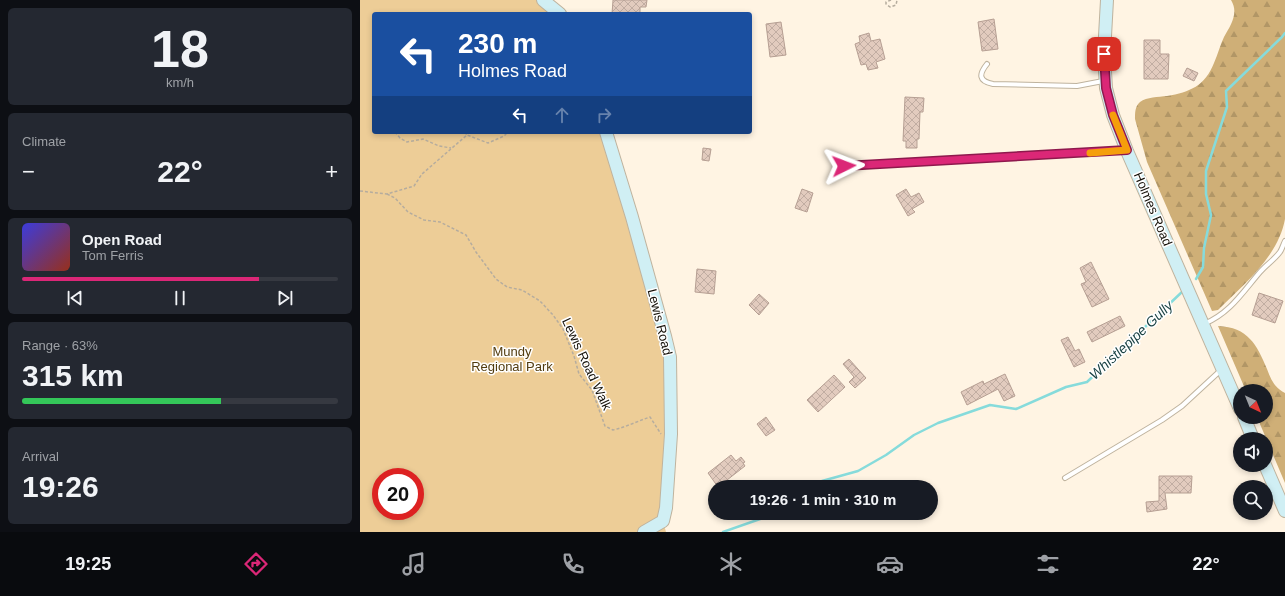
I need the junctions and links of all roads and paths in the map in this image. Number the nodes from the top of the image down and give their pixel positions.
1 (543, 0) edge
2 (891, 0) edge
3 (897, 0) edge
4 (1107, 0) edge
5 (558, 12) edge
6 (987, 64) dead end
7 (1106, 80) junction
8 (397, 134) edge
9 (506, 134) edge
10 (607, 134) edge
11 (467, 136) joint
12 (452, 148) junction
13 (1127, 150) junction
14 (844, 166) dead end
15 (360, 191) edge
16 (387, 194) junction
17 (1285, 241) edge
18 (1203, 324) junction
19 (1222, 369) junction
20 (1233, 393) edge
21 (662, 437) dead end
22 (1268, 472) edge
23 (1065, 478) dead end
24 (1285, 511) edge
25 (644, 532) edge

1 - 5 street
2 - 3 path
4 - 7 street, Holmes Road
6 - 7 lane
7 - 13 street, Holmes Road
8 - 12 path
9 - 11 path
10 - 25 street, Lewis Road
11 - 12 path
12 - 16 path
13 - 14 lane
13 - 18 street, Holmes Road
15 - 16 path
16 - 21 path, Lewis Road Walk
17 - 18 lane
18 - 19 street, Holmes Road
19 - 20 street, Holmes Road
19 - 23 lane
22 - 24 street

